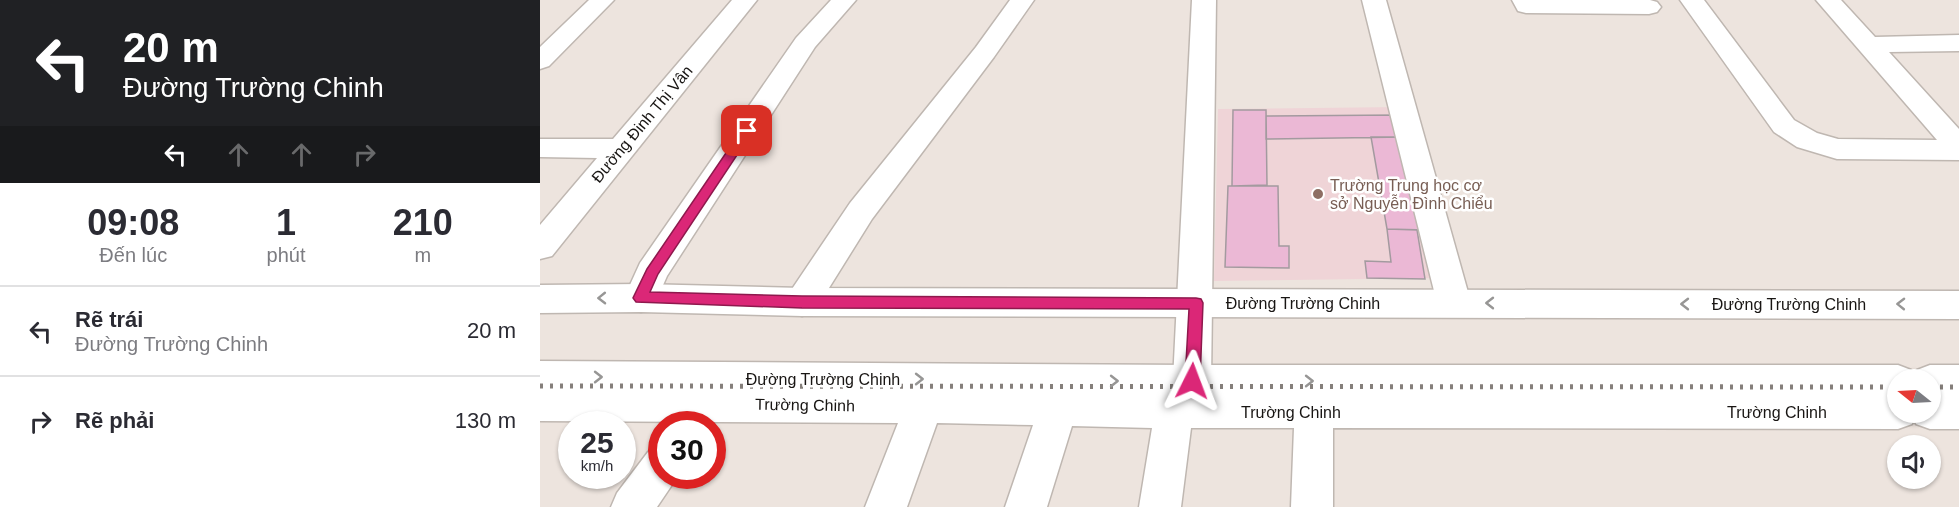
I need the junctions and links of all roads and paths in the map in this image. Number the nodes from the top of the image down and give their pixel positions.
1 (602, 0) edge
2 (745, 0) edge
3 (844, 0) edge
4 (1017, 0) edge
5 (1203, 0) edge
6 (1374, 0) edge
7 (1524, 0) edge
8 (1692, 0) edge
9 (1828, 0) edge
10 (1648, 7) dead end
11 (1959, 43) edge
12 (1870, 45) junction
13 (540, 61) edge
14 (540, 148) edge
15 (1959, 148) edge
16 (621, 149) junction
17 (540, 247) edge
18 (641, 298) junction
19 (540, 299) edge
20 (802, 302) junction
21 (1196, 303) junction
22 (1454, 303) junction
23 (1959, 305) edge
24 (540, 377) edge
25 (1887, 381) edge
26 (1941, 381) edge
27 (1959, 381) edge
28 (1183, 396) junction
29 (540, 404) edge
30 (924, 406) junction
31 (1058, 409) junction
32 (650, 411) edge
33 (1314, 412) junction
34 (1887, 412) edge
35 (1941, 412) edge
36 (1959, 412) edge
37 (726, 413) edge
38 (648, 485) edge
39 (632, 507) edge
40 (886, 507) edge
41 (1026, 507) edge
42 (1160, 507) edge
43 (1312, 507) edge

1 - 13 main road
2 - 16 main road, Đường Đinh Thị Vân
3 - 18 main road
4 - 20 main road
5 - 21 main road
6 - 22 main road
7 - 10 main road
8 - 15 main road
9 - 12 main road
11 - 12 main road
12 - 15 main road
14 - 16 main road
16 - 17 main road, Đường Đinh Thị Vân
18 -> 19 main road, Đường Trường Chinh
18 - 20 main road, Đường Trường Chinh
20 - 21 main road, Đường Trường Chinh
21 - 22 main road, Đường Trường Chinh
21 - 28 main road
23 -> 22 main road, Đường Trường Chinh
24 -> 28 main road, Đường Trường Chinh
28 -> 25 main road, Đường Trường Chinh
26 - 27 main road
28 - 31 main road, Trường Chinh
28 - 33 main road, Trường Chinh
28 - 42 main road
29 - 32 main road, Trường Chinh
30 - 31 main road, Trường Chinh
30 - 37 main road, Trường Chinh
30 - 40 main road
31 - 41 main road
33 - 34 main road, Trường Chinh
33 - 43 main road
35 - 36 main road
38 - 39 main road

